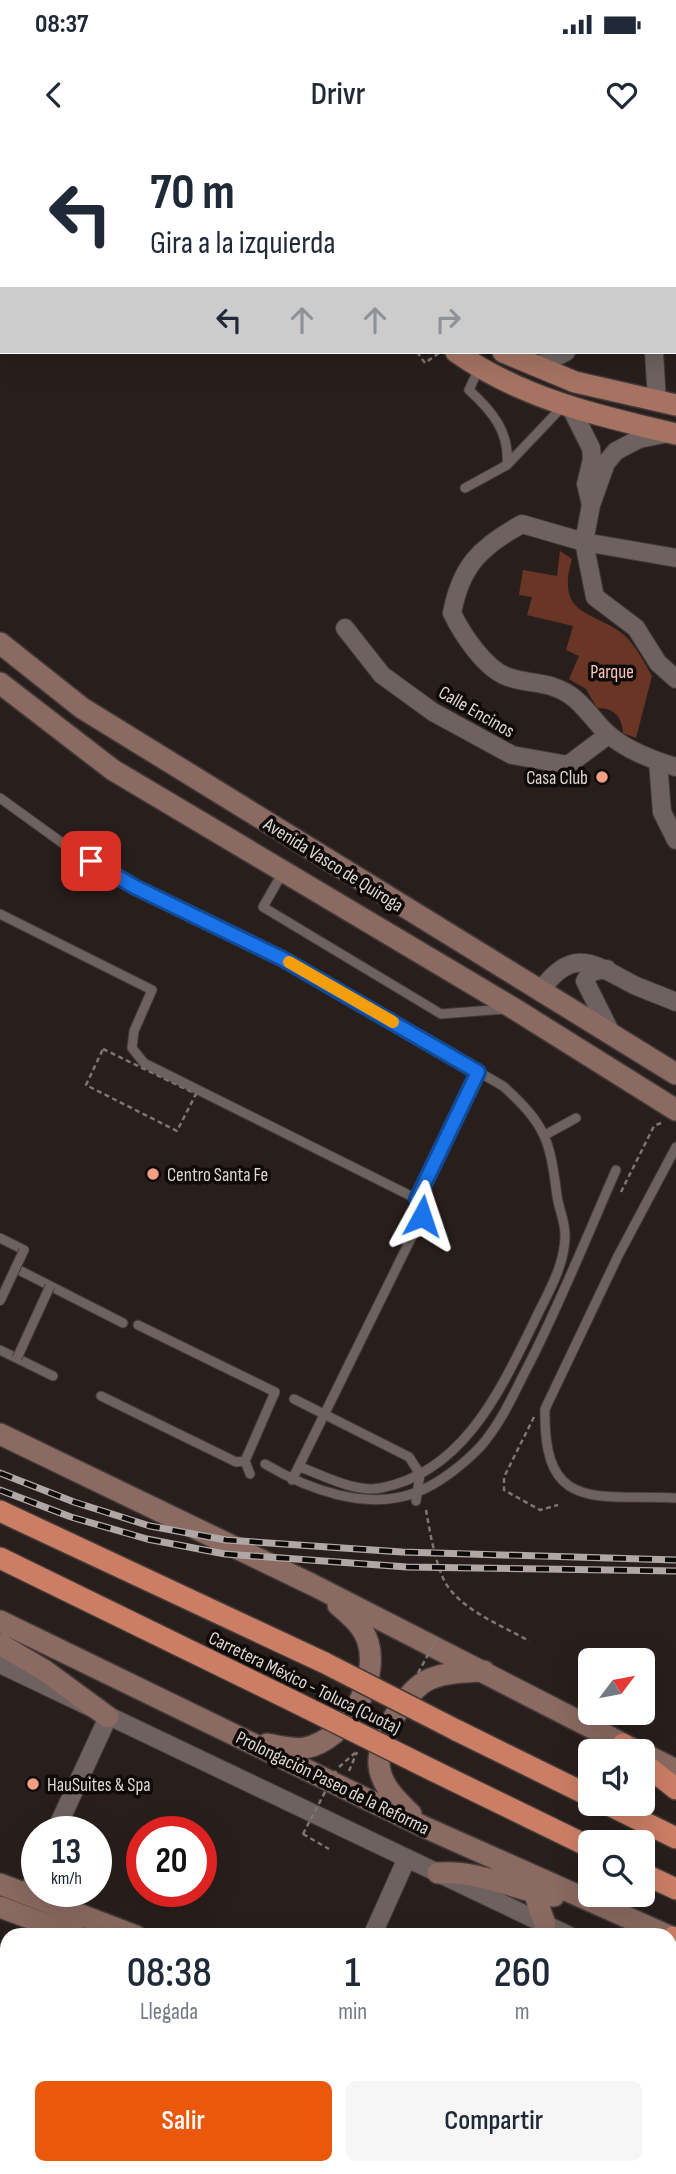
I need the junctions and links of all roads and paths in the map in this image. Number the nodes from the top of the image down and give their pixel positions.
1 (418, 354) edge
2 (437, 354) edge
3 (459, 354) edge
4 (507, 354) edge
5 (562, 354) edge
6 (654, 354) edge
7 (535, 367) junction
8 (479, 368) junction
9 (666, 403) edge
10 (567, 405) junction
11 (674, 433) edge
12 (507, 465) junction
13 (465, 488) dead end
14 (591, 505) junction
15 (584, 542) junction
16 (676, 558) edge
17 (345, 628) dead end
18 (0, 643) edge
19 (676, 679) edge
20 (0, 683) edge
21 (608, 735) junction
22 (658, 762) junction
23 (676, 767) edge
24 (0, 798) edge
25 (676, 839) edge
26 (284, 872) junction
27 (0, 914) edge
28 (607, 969) junction
29 (540, 992) junction
30 (676, 1002) edge
31 (513, 1008) junction
32 (613, 1037) junction
33 (478, 1072) junction
34 (676, 1074) edge
35 (186, 1112) joint
36 (670, 1116) edge
37 (576, 1118) dead end
38 (545, 1135) junction
39 (676, 1147) edge
40 (676, 1162) edge
41 (666, 1166) junction
42 (616, 1170) dead end
43 (619, 1197) dead end
44 (417, 1199) junction
45 (0, 1238) edge
46 (15, 1268) junction
47 (50, 1286) junction
48 (0, 1301) edge
49 (123, 1323) dead end
50 (138, 1325) dead end
51 (0, 1350) edge
52 (17, 1358) junction
53 (54, 1376) dead end
54 (102, 1396) dead end
55 (294, 1399) dead end
56 (326, 1415) junction
57 (534, 1416) dead end
58 (0, 1434) edge
59 (245, 1461) junction
60 (265, 1464) dead end
61 (300, 1466) junction
62 (250, 1474) dead end
63 (420, 1474) junction
64 (292, 1480) junction
65 (676, 1498) edge
66 (419, 1500) junction
67 (558, 1505) dead end
68 (0, 1511) edge
69 (0, 1558) edge
70 (315, 1586) junction
71 (0, 1621) edge
72 (437, 1638) dead end
73 (529, 1641) dead end
74 (0, 1644) edge
75 (0, 1664) edge
76 (484, 1671) junction
77 (418, 1672) dead end
78 (108, 1717) junction
79 (613, 1739) edge
80 (251, 1743) junction
81 (655, 1760) edge
82 (676, 1770) edge
83 (655, 1772) edge
84 (338, 1780) junction
85 (676, 1789) edge
86 (578, 1790) edge
87 (62, 1816) edge
88 (631, 1816) edge
89 (422, 1826) junction
90 (676, 1838) edge
91 (578, 1841) edge
92 (329, 1848) dead end
93 (407, 1858) junction
94 (438, 1873) junction
95 (655, 1879) edge
96 (0, 1884) edge
97 (531, 1884) junction
98 (676, 1889) edge
99 (21, 1892) edge
100 (0, 1907) edge
101 (61, 1907) edge
102 (545, 1924) junction
103 (56, 1928) edge
104 (115, 1928) edge
105 (376, 1928) edge
106 (553, 1928) edge
107 (652, 1928) edge

1 - 2 path
3 - 8 main road
4 - 7 main road
5 - 7 street
6 - 9 street
7 - 9 main road
8 - 10 main road
8 - 12 lane
10 - 11 main road
10 - 12 lane
10 - 14 street
11 - 14 street
12 - 13 lane
14 - 15 street
15 - 16 street
15 - 19 street
15 - 21 street
17 - 21 street, Calle Encinos
18 - 29 main road, Avenida Vasco de Quiroga
20 - 26 main road, Avenida Vasco de Quiroga
21 - 22 street
22 - 23 street
22 - 25 street
24 - 33 lane
26 - 31 main road, Avenida Vasco de Quiroga
26 - 31 lane
27 - 44 lane
28 - 29 street
28 - 30 street
28 - 32 street
29 - 32 main road, Avenida Vasco de Quiroga
31 - 36 main road, Avenida Vasco de Quiroga
32 - 34 main road, Avenida Vasco de Quiroga
33 - 38 lane
33 - 44 lane
35 - 35 path
36 - 43 path
37 - 38 lane
38 - 63 lane
39 - 41 lane
40 - 41 lane
41 - 65 lane
42 - 66 lane
44 - 56 lane
45 - 46 lane, bridge
46 - 47 lane
46 - 48 lane, bridge
47 - 49 lane
47 - 52 lane, bridge
50 - 59 lane
51 - 52 lane
52 - 53 lane
54 - 59 lane
55 - 56 lane
56 - 61 lane
56 - 63 lane
57 - 67 path
58 - 70 main road
59 - 62 lane
60 - 64 lane
61 - 63 lane
61 - 64 lane
63 - 66 lane
64 - 66 lane
66 - 73 path
68 - 86 highway, Carretera México - Toluca (Cuota), bridge
69 - 91 highway, Carretera México - Toluca (Cuota), bridge
70 - 76 main road
70 - 80 main road
71 - 80 main road, Prolongación Paseo de la Reforma
72 - 77 path, bridge
74 - 78 main road
75 - 78 street, Prolongación Paseo de la Reforma
76 - 79 main road
76 - 89 main road
78 - 87 street
78 - 93 street, Prolongación Paseo de la Reforma
80 - 84 main road, Prolongación Paseo de la Reforma
81 - 82 main road
83 - 85 highway
84 - 84 path
84 - 89 main road, Prolongación Paseo de la Reforma
84 - 92 path, bridge
88 - 90 highway
89 - 97 main road, Prolongación Paseo de la Reforma
93 - 94 street, Prolongación Paseo de la Reforma
93 - 105 street
94 - 97 main road
94 - 102 street, Prolongación Paseo de la Reforma
95 - 98 highway
96 - 99 main road
97 - 102 main road
97 - 107 main road
100 - 103 main road
101 - 104 main road
102 - 106 street, Prolongación Paseo de la Reforma

